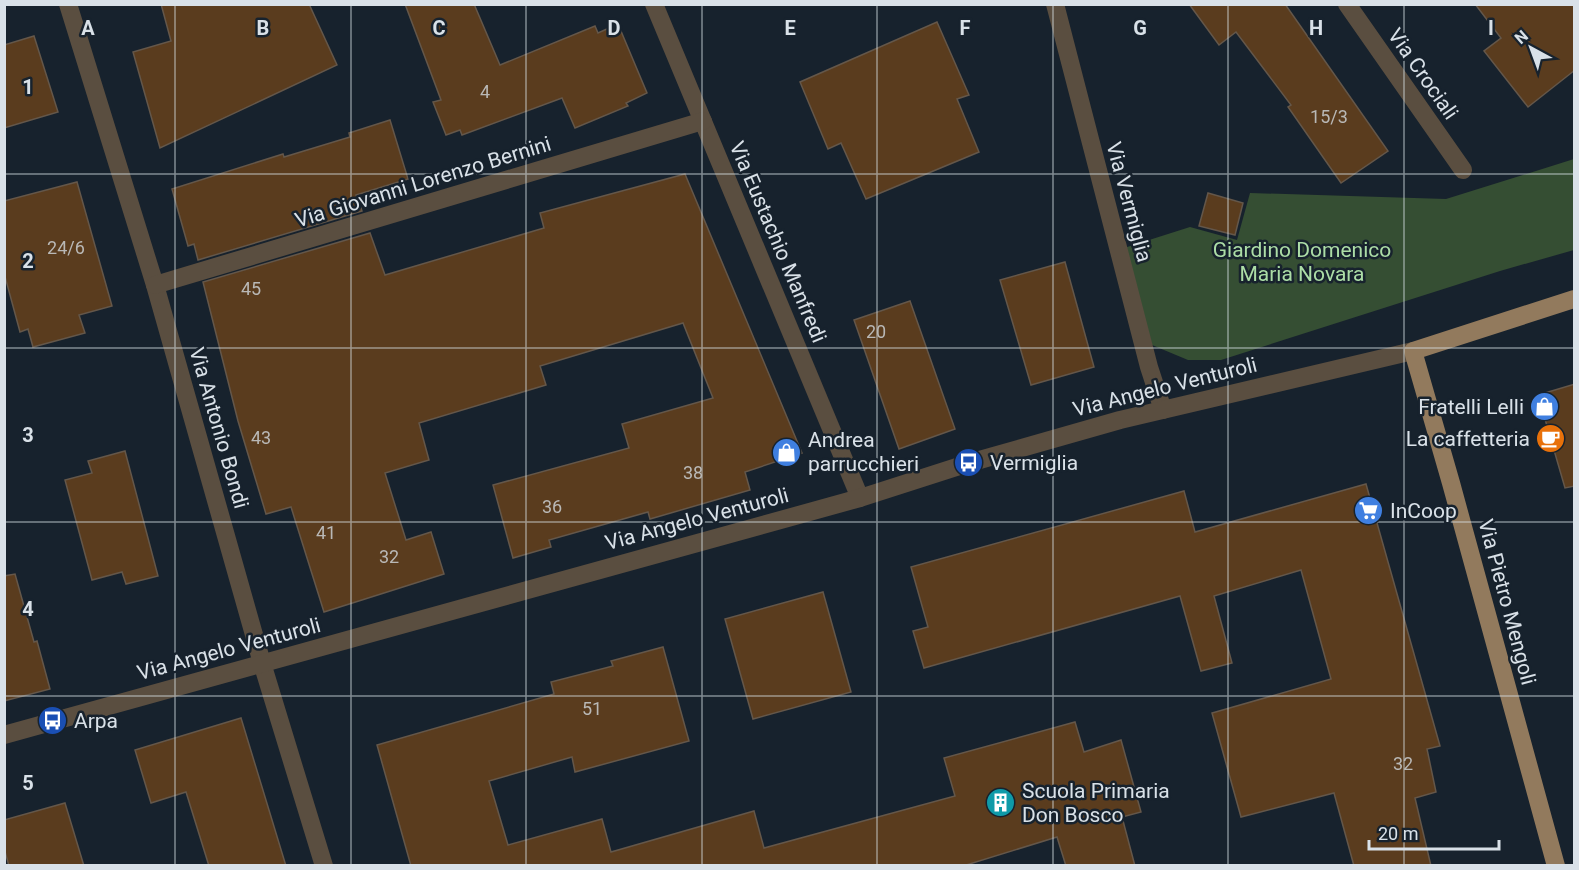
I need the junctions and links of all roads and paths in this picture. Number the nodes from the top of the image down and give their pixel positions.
1 (69, 4) edge
2 (654, 4) edge
3 (1055, 4) edge
4 (1347, 4) edge
5 (703, 121) junction
6 (1463, 170) dead end
7 (155, 285) junction
8 (1575, 299) edge
9 (1413, 351) junction
10 (1163, 410) junction
11 (860, 498) junction
12 (262, 663) junction
13 (4, 735) edge
14 (324, 866) edge
15 (1556, 866) edge

1 - 7 street, Via Antonio Bondi
2 - 5 street, Via Eustachio Manfredi
3 - 10 street, Via Vermiglia
4 - 6 street, Via Crociali
5 - 7 street, Via Giovanni Lorenzo Bernini
5 - 11 street, Via Eustachio Manfredi
7 - 12 street, Via Antonio Bondi
8 - 9 main road, Via Angelo Venturoli
9 - 10 street, Via Angelo Venturoli
9 - 15 main road, Via Pietro Mengoli
10 - 11 street, Via Angelo Venturoli
11 - 12 street, Via Angelo Venturoli
12 - 13 street, Via Angelo Venturoli
12 - 14 street, Via Antonio Bondi

